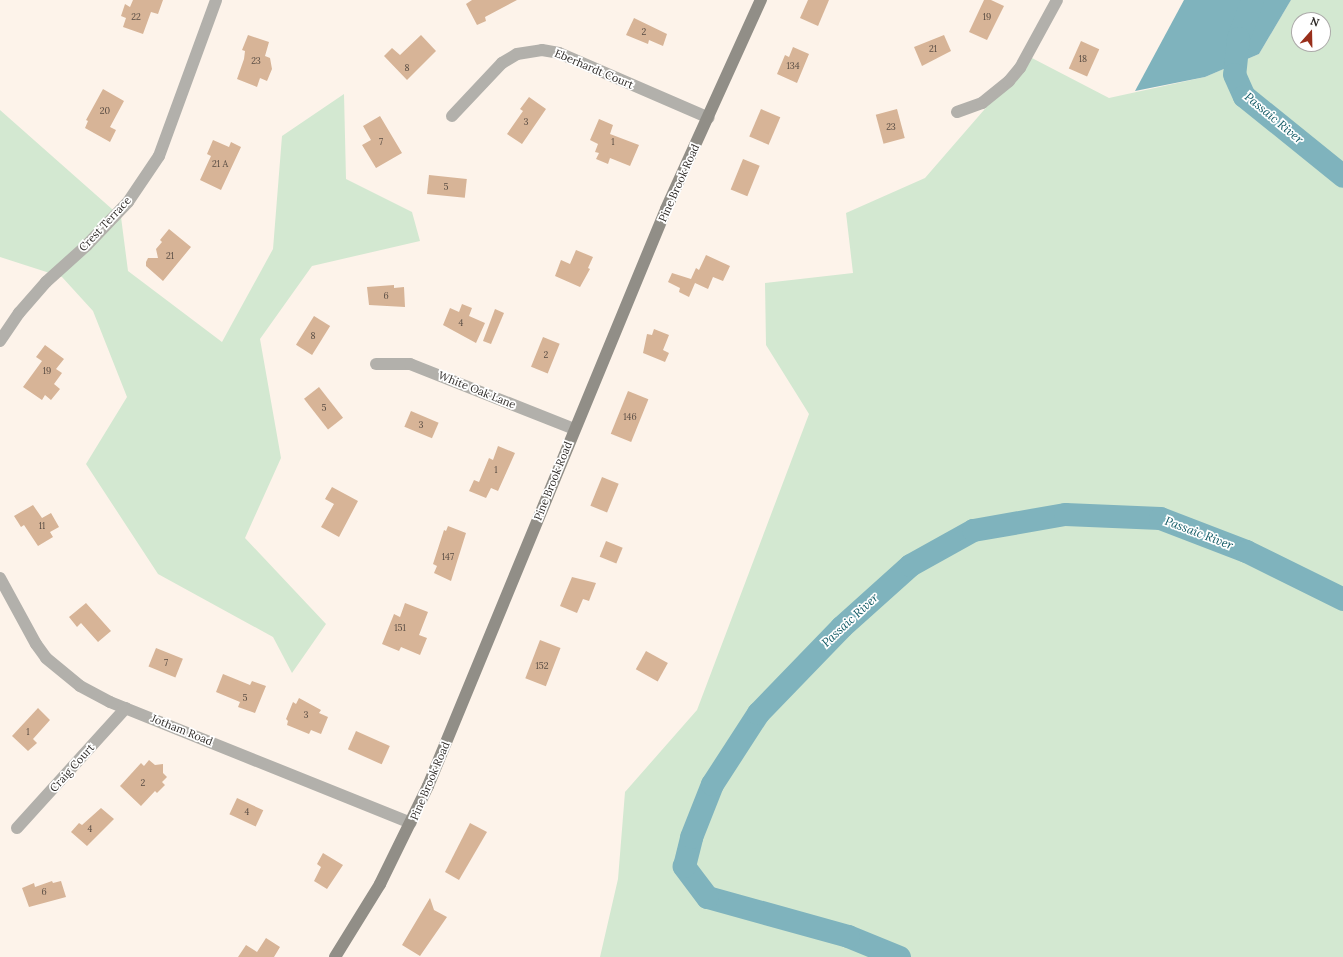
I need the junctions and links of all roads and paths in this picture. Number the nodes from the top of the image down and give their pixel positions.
1 (216, 0) edge
2 (761, 0) edge
3 (1057, 0) edge
4 (957, 112) dead end
5 (452, 116) dead end
6 (709, 118) junction
7 (0, 341) edge
8 (376, 364) dead end
9 (574, 429) junction
10 (0, 578) edge
11 (126, 708) junction
12 (411, 823) junction
13 (17, 828) dead end
14 (335, 957) edge

1 - 7 street, Crest Terrace
2 - 6 street, Pine Brook Road
3 - 4 street
5 - 6 street, Eberhardt Court
6 - 9 street, Pine Brook Road
8 - 9 street, White Oak Lane
9 - 12 street, Pine Brook Road
10 - 11 street, Jotham Road
11 - 12 street, Jotham Road
11 - 13 street, Craig Court
12 - 14 street, Pine Brook Road

